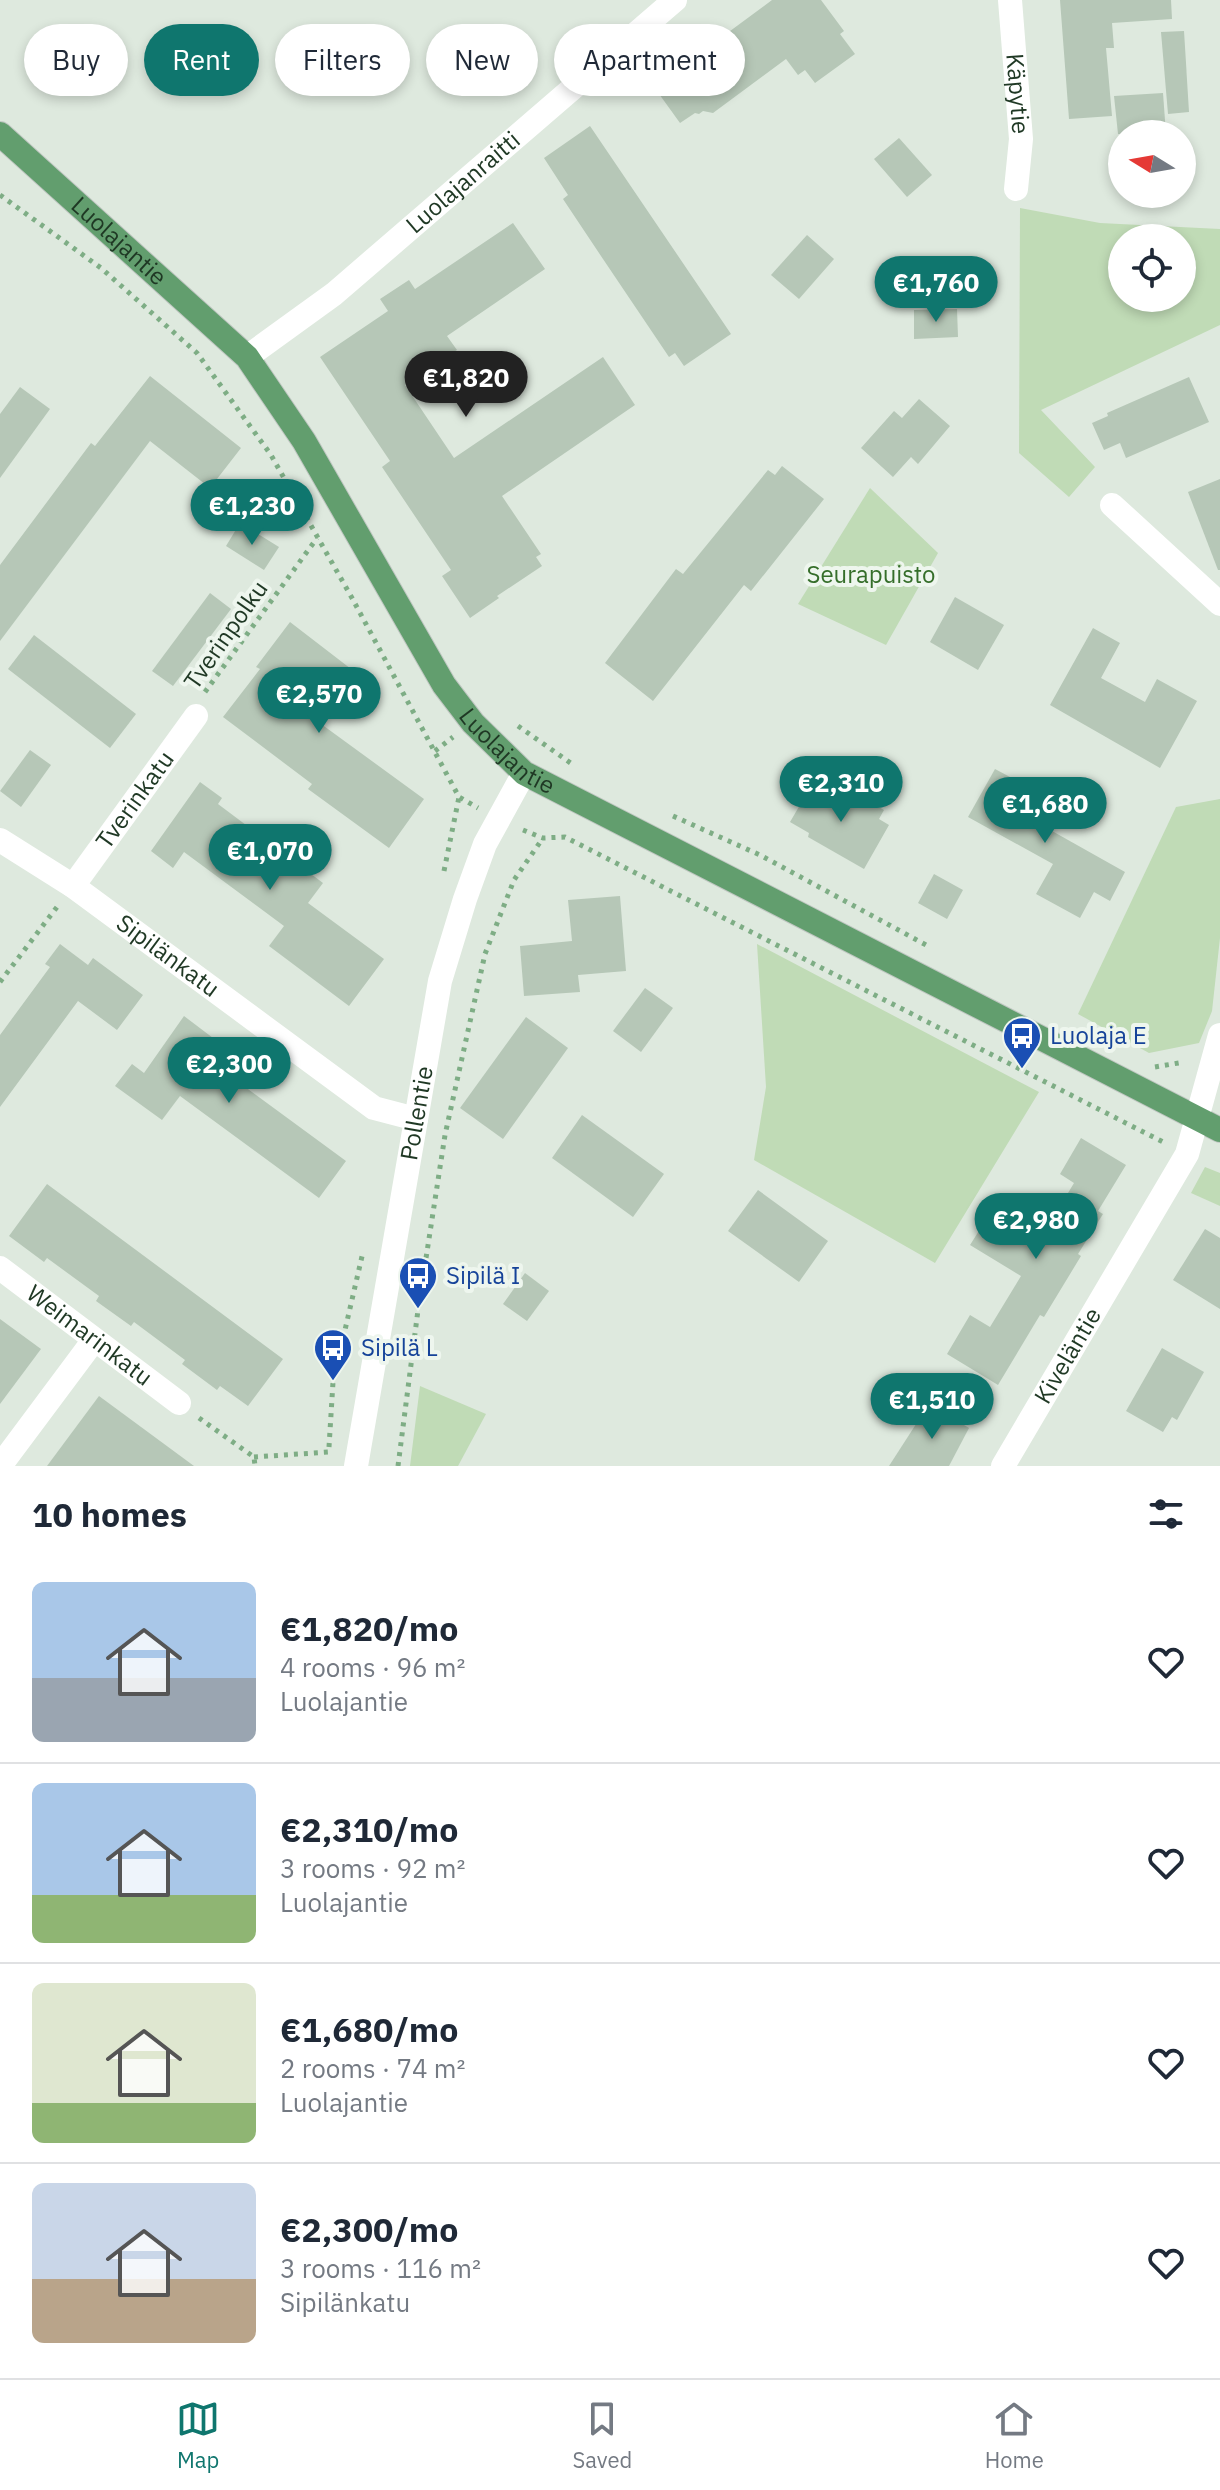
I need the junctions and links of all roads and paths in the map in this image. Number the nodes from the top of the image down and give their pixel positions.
1 (675, 0) edge
2 (1010, 0) edge
3 (0, 134) edge
4 (1016, 189) dead end
5 (0, 195) edge
6 (247, 357) junction
7 (1112, 505) dead end
8 (317, 538) junction
9 (1220, 604) edge
10 (196, 716) joint
11 (516, 725) dead end
12 (575, 766) dead end
13 (524, 773) junction
14 (666, 813) dead end
15 (497, 819) junction
16 (543, 838) junction
17 (0, 840) edge
18 (73, 886) junction
19 (930, 948) dead end
20 (0, 982) edge
21 (1216, 1046) edge
22 (1149, 1067) dead end
23 (416, 1119) junction
24 (1197, 1119) junction
25 (1220, 1130) edge
26 (1187, 1154) junction
27 (0, 1268) edge
28 (94, 1340) junction
29 (179, 1403) joint
30 (329, 1452) dead end
31 (254, 1457) junction
32 (0, 1466) edge
33 (255, 1466) edge
34 (356, 1466) edge
35 (398, 1466) edge
36 (1003, 1466) edge

1 - 6 street, Luolajanraitti
2 - 4 street, Käpytie
3 - 6 main road, Luolajantie
5 - 8 path
6 - 13 main road, Luolajantie
7 - 9 street
8 - 10 path, Tverinpolku
8 - 15 path
10 - 18 street, Tverinkatu
11 - 12 path
13 - 15 street, Pollentie
13 - 24 main road, Luolajantie
14 - 19 path
15 - 16 path
15 - 23 street, Pollentie
16 - 26 path
16 - 35 path
17 - 18 street, Sipilänkatu
18 - 20 path
18 - 23 street, Sipilänkatu
21 - 22 path
21 - 24 street, Kiveläntie
23 - 34 street, Pollentie
24 - 25 main road, Luolajantie
24 - 26 street, Kiveläntie
26 - 36 street, Kiveläntie
27 - 28 street, Weimarinkatu
28 - 29 street, Weimarinkatu
28 - 32 street
29 - 31 path
30 - 31 path
31 - 33 path

